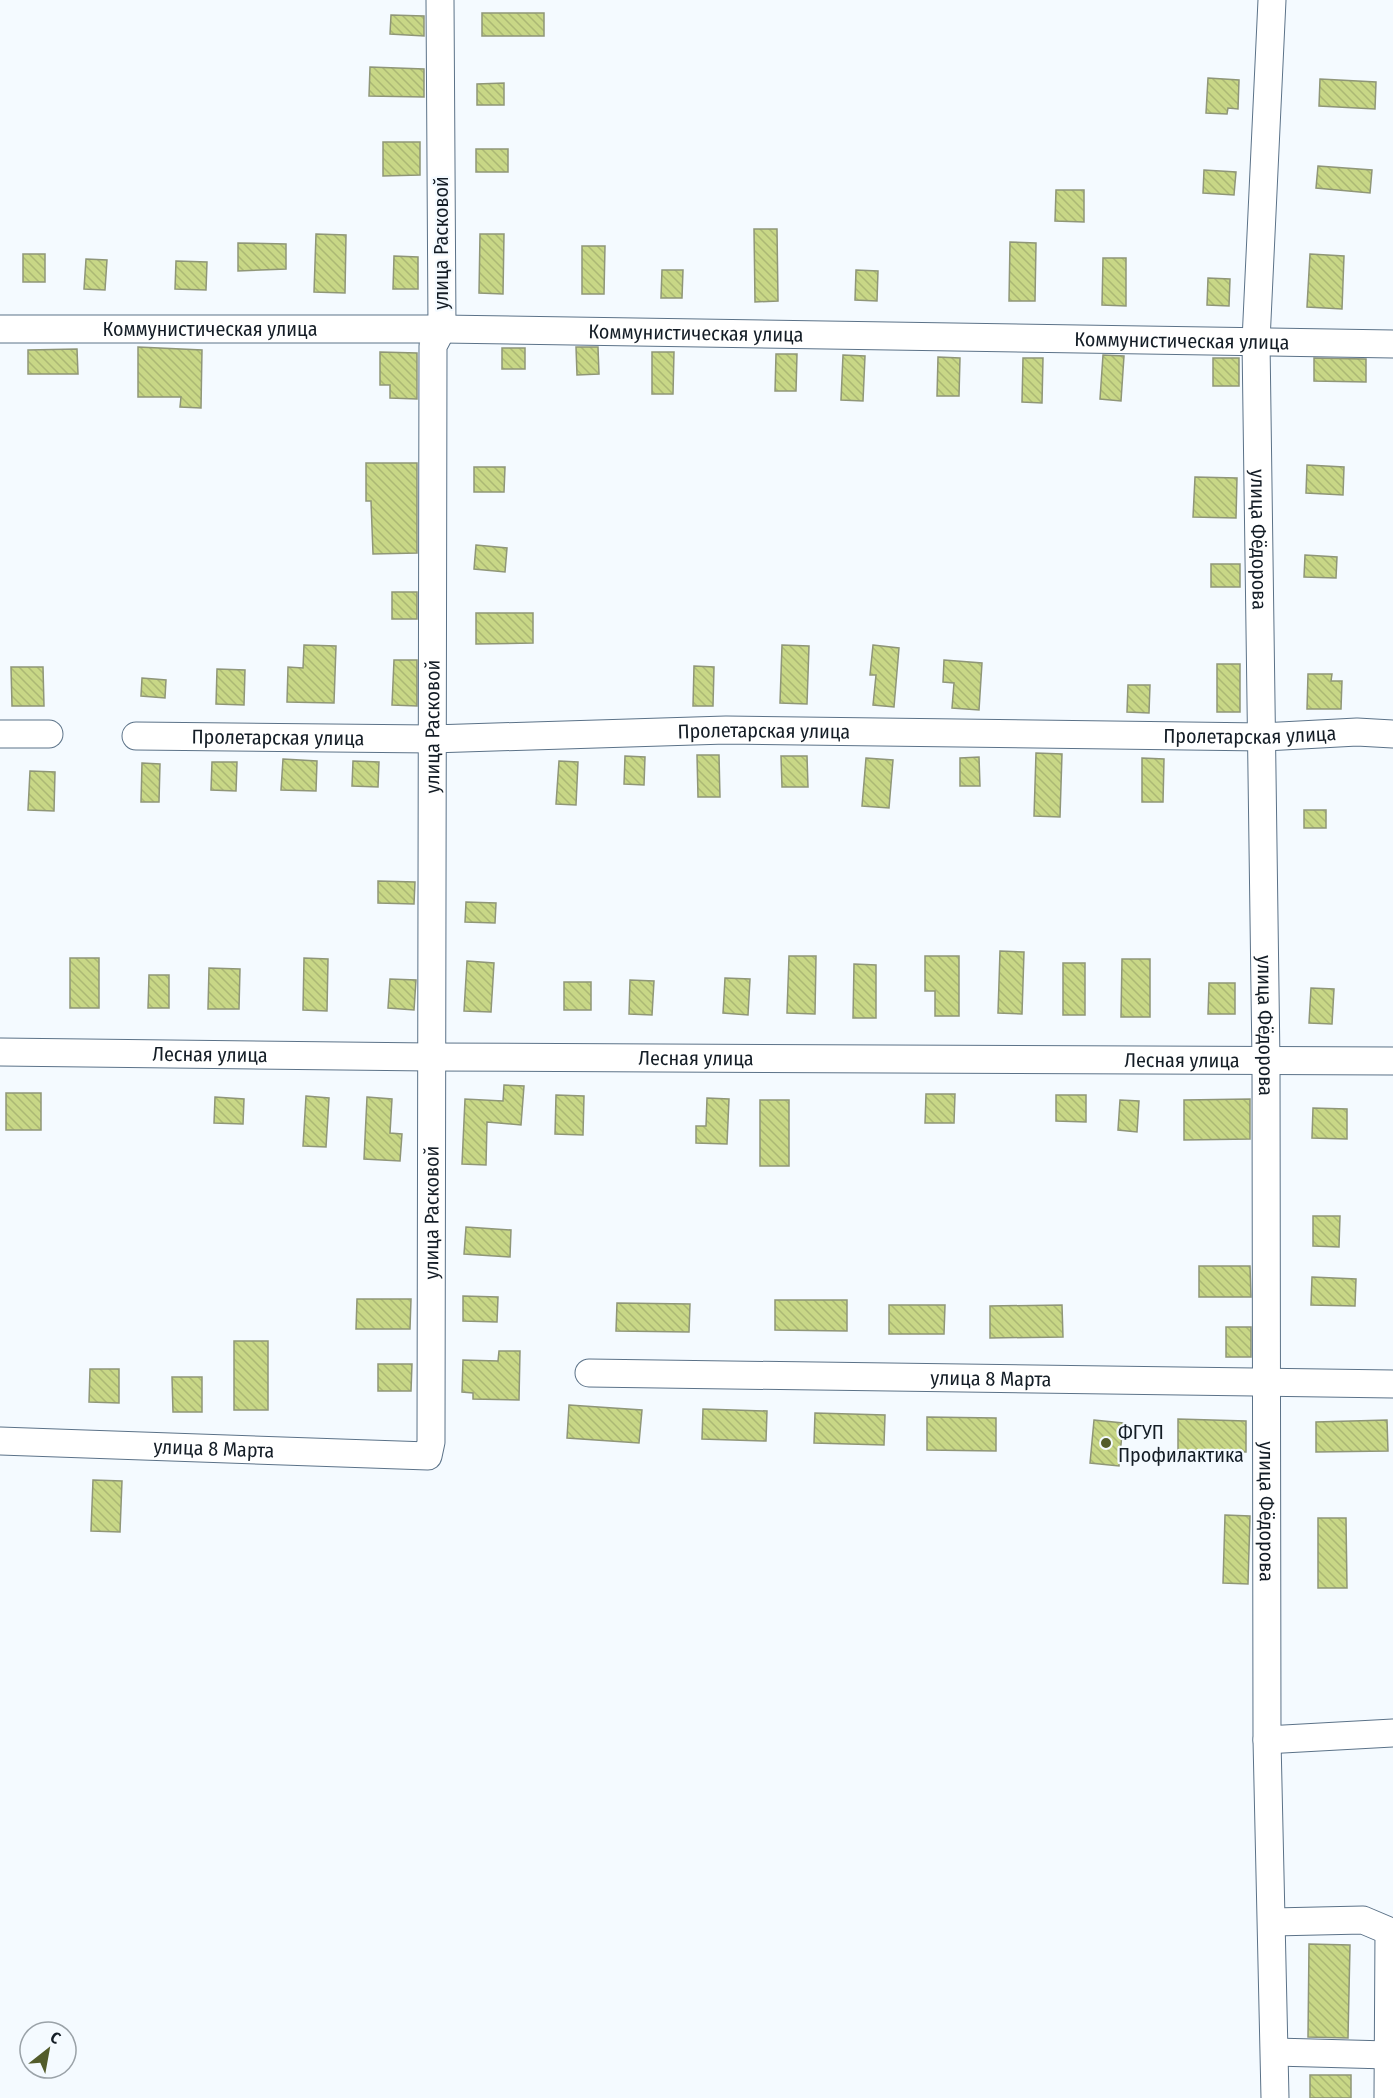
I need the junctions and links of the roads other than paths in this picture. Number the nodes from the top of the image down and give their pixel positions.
1 (440, 0) edge
2 (1272, 0) edge
3 (0, 329) edge
4 (442, 329) junction
5 (1256, 341) junction
6 (1393, 344) edge
7 (0, 734) edge
8 (49, 734) dead end
9 (1393, 734) edge
10 (136, 736) dead end
11 (1263, 737) junction
12 (432, 739) junction
13 (0, 1052) edge
14 (430, 1057) junction
15 (1393, 1060) edge
16 (1266, 1062) junction
17 (589, 1374) dead end
18 (1268, 1382) junction
19 (1393, 1384) edge
20 (0, 1441) edge
21 (428, 1456) joint
22 (1393, 1733) edge
23 (1267, 1740) junction
24 (1273, 1922) junction
25 (1275, 2052) junction
26 (1388, 2055) junction
27 (1275, 2098) edge
28 (1388, 2098) edge

1 - 4 street, улица Расковой
2 - 5 street, улица Фёдорова
3 - 4 street, Коммунистическая улица
4 - 5 street, Коммунистическая улица
4 - 12 street, улица Расковой
5 - 6 street, Коммунистическая улица
5 - 11 street, улица Фёдорова
7 - 8 street
9 - 11 street, Пролетарская улица
10 - 12 street, Пролетарская улица
11 - 12 street, Пролетарская улица
11 - 16 street, улица Фёдорова
12 - 14 street, улица Расковой
13 - 14 street, Лесная улица
14 - 16 street, Лесная улица
14 - 21 street, улица Расковой
15 - 16 street, Лесная улица
16 - 18 street, улица Фёдорова
17 - 18 street, улица 8 Марта
18 - 19 street, улица 8 Марта
18 - 23 street, улица Фёдорова
20 - 21 street, улица 8 Марта
22 - 23 street
23 - 24 street, улица Фёдорова
24 - 25 street, улица Фёдорова
24 - 26 street
25 - 26 street
25 - 27 street, улица Фёдорова
26 - 28 street

